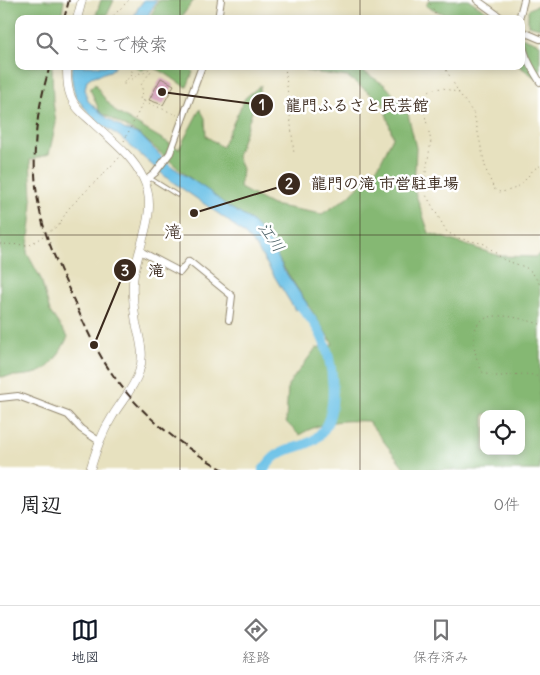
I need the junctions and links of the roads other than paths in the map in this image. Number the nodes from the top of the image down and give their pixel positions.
1 (82, 0) edge
2 (221, 0) edge
3 (477, 0) edge
4 (524, 0) edge
5 (78, 15) edge
6 (219, 15) edge
7 (498, 15) edge
8 (520, 15) edge
9 (525, 32) edge
10 (540, 39) edge
11 (525, 53) edge
12 (67, 70) edge
13 (201, 70) edge
14 (540, 82) edge
15 (150, 177) junction
16 (177, 195) dead end
17 (140, 251) junction
18 (229, 320) dead end
19 (0, 398) edge
20 (99, 441) junction
21 (90, 470) edge

1 - 5 street
2 - 6 street
3 - 7 street
4 - 8 street
9 - 10 street
11 - 14 street
12 - 15 street
13 - 15 street
15 - 16 lane
15 - 17 street
17 - 18 street
17 - 20 street
19 - 20 street
20 - 21 street

